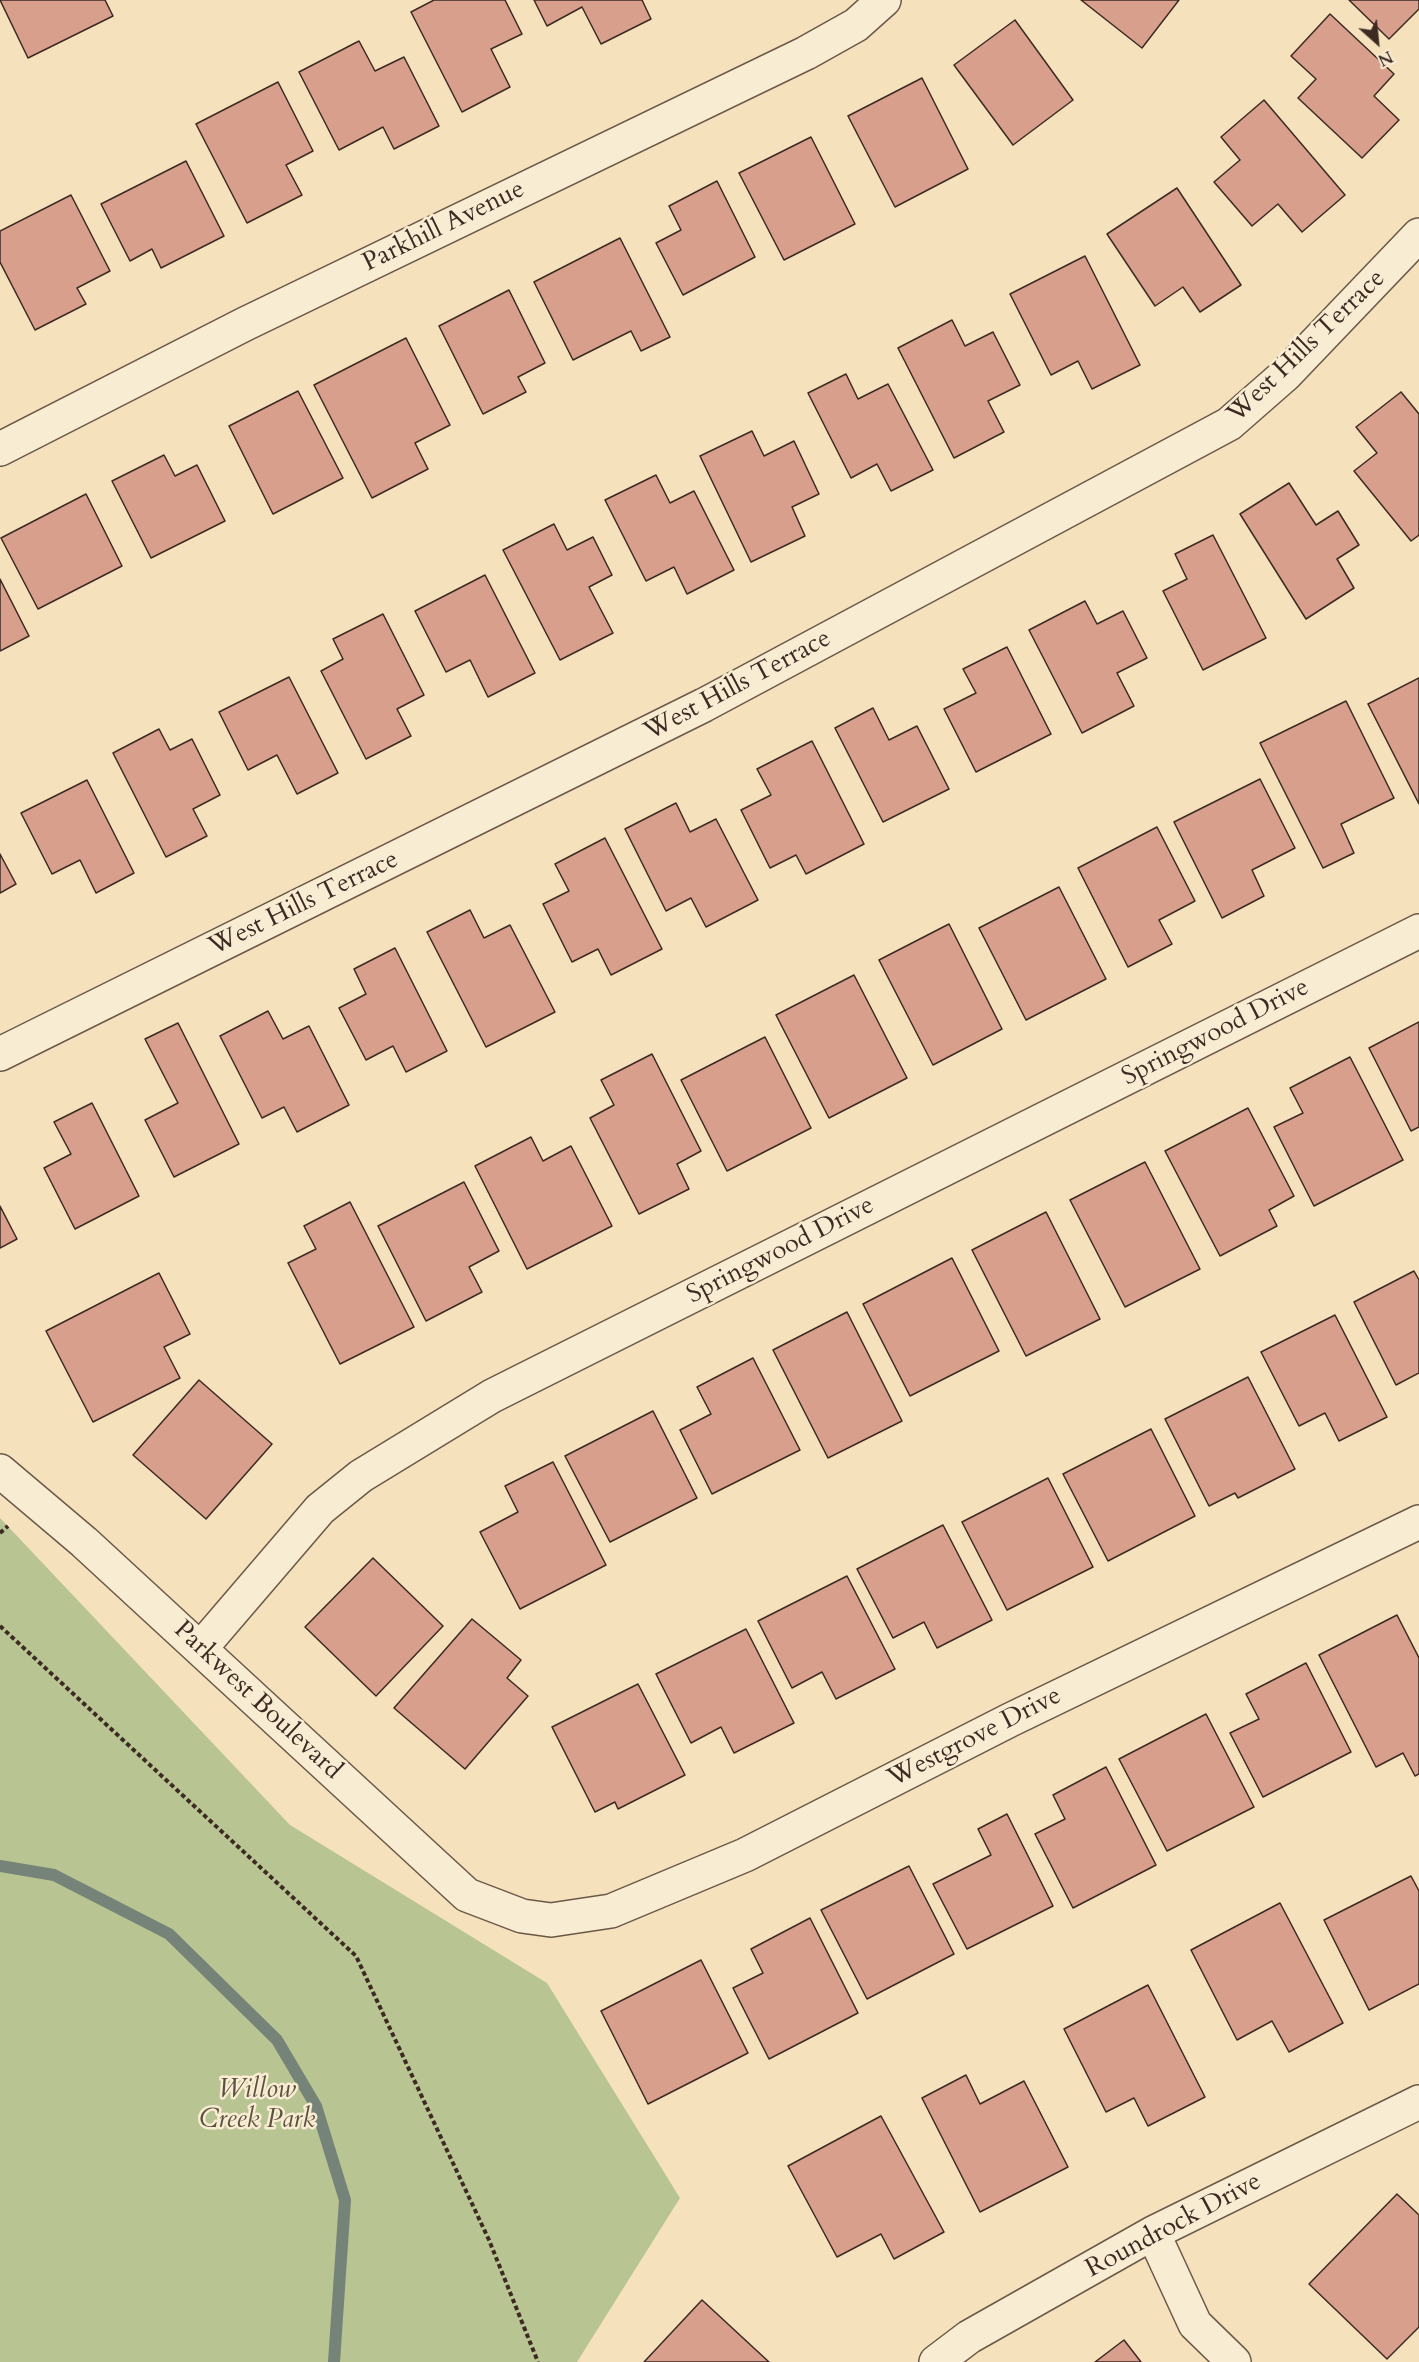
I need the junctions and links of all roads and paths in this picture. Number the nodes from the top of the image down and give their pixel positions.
1 (884, 0) edge
2 (1419, 235) edge
3 (0, 449) edge
4 (1419, 931) edge
5 (0, 1054) edge
6 (0, 1471) edge
7 (1419, 1522) edge
8 (0, 1626) edge
9 (200, 1649) junction
10 (522, 1916) joint
11 (1419, 2102) edge
12 (1153, 2233) junction
13 (538, 2362) edge
14 (936, 2362) edge
15 (1234, 2362) edge

1 - 3 street, Parkhill Avenue
2 - 5 street, West Hills Terrace
4 - 9 street, Springwood Drive
6 - 9 street, Parkwest Boulevard
7 - 10 street, Westgrove Drive
8 - 13 path
9 - 10 street, Parkwest Boulevard
11 - 12 street, Roundrock Drive
12 - 14 street, Roundrock Drive
12 - 15 street

